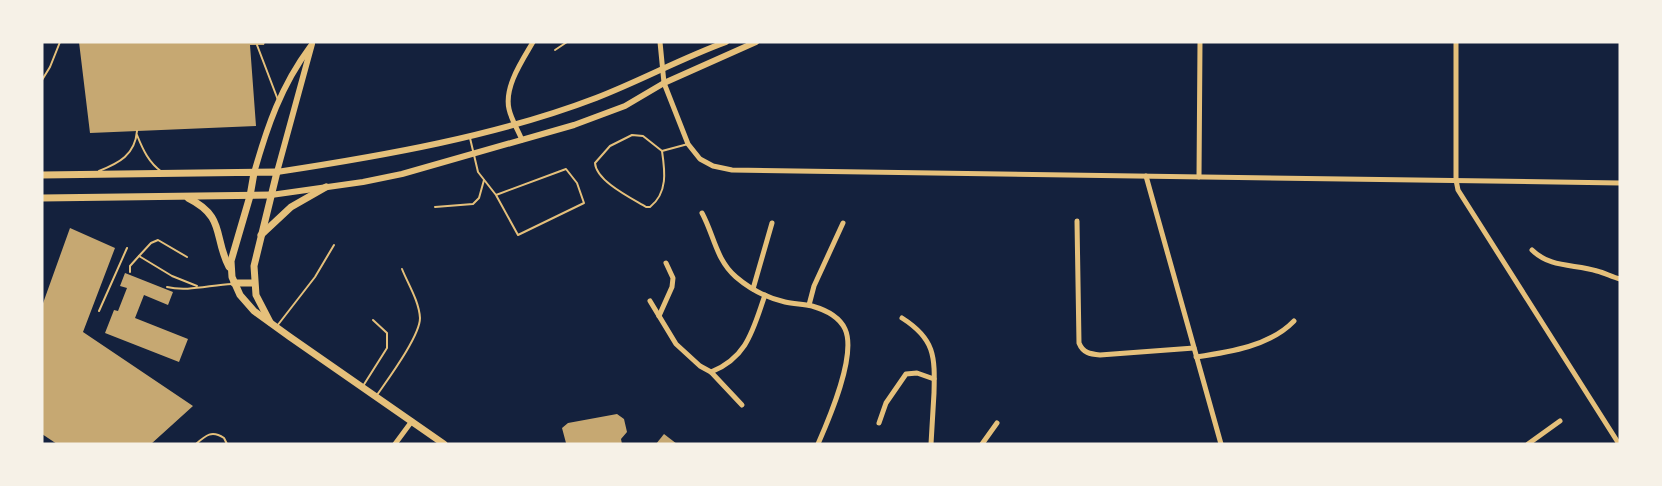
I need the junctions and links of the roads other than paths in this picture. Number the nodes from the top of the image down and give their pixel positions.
1 (60, 42) edge
2 (532, 42) edge
3 (567, 42) edge
4 (660, 42) edge
5 (726, 42) edge
6 (756, 42) edge
7 (1200, 42) edge
8 (1456, 42) edge
9 (313, 43) edge
10 (257, 45) dead end
11 (555, 50) dead end
12 (662, 68) junction
13 (42, 80) edge
14 (664, 83) junction
15 (279, 100) junction
16 (515, 123) junction
17 (137, 131) dead end
18 (137, 135) junction
19 (470, 135) junction
20 (522, 140) junction
21 (688, 144) junction
22 (662, 151) junction
23 (474, 154) junction
24 (254, 172) junction
25 (277, 172) junction
26 (92, 174) junction
27 (165, 174) junction
28 (42, 175) edge
29 (1146, 176) junction
30 (1199, 177) junction
31 (484, 180) junction
32 (1456, 180) junction
33 (1620, 183) edge
34 (327, 187) junction
35 (272, 195) junction
36 (496, 195) junction
37 (250, 196) junction
38 (186, 197) junction
39 (42, 198) edge
40 (435, 207) dead end
41 (702, 213) dead end
42 (1077, 221) dead end
43 (772, 223) dead end
44 (843, 223) dead end
45 (260, 236) junction
46 (334, 245) dead end
47 (127, 248) dead end
48 (1532, 250) dead end
49 (139, 256) junction
50 (187, 257) dead end
51 (666, 263) dead end
52 (230, 269) junction
53 (402, 269) dead end
54 (130, 272) dead end
55 (1620, 279) edge
56 (254, 283) junction
57 (234, 284) junction
58 (197, 286) junction
59 (167, 287) dead end
60 (753, 289) junction
61 (765, 295) junction
62 (650, 300) dead end
63 (809, 305) junction
64 (99, 311) dead end
65 (659, 316) junction
66 (902, 318) dead end
67 (374, 321) dead end
68 (1294, 321) dead end
69 (273, 324) junction
70 (1194, 348) junction
71 (1196, 357) junction
72 (711, 372) junction
73 (934, 379) junction
74 (363, 387) junction
75 (376, 396) junction
76 (741, 405) dead end
77 (412, 421) junction
78 (1560, 421) dead end
79 (879, 423) dead end
80 (997, 423) dead end
81 (196, 444) edge
82 (227, 444) edge
83 (395, 444) edge
84 (444, 444) edge
85 (818, 444) edge
86 (931, 444) edge
87 (982, 444) edge
88 (1221, 444) edge
89 (1528, 444) edge
90 (1619, 444) edge

1 - 13 lane
2 - 16 street
3 - 11 lane
4 - 12 street
5 - 12 street
6 - 14 street
7 - 30 street
8 - 32 street
9 - 15 street
9 - 25 street
10 - 15 lane
12 - 14 street
12 - 16 street
14 - 20 street
14 - 21 street
15 - 24 street
16 - 19 street
16 - 20 street
17 - 18 lane
18 - 26 lane
18 - 27 lane
19 - 23 lane
19 - 25 street
20 - 23 street
21 - 22 lane
21 - 29 street
22 - 22 lane
23 - 31 lane
23 - 34 street
24 - 25 main road
24 - 27 main road
24 - 37 main road
25 - 35 main road
26 - 27 main road
26 - 28 main road
29 - 30 street
29 - 70 street
30 - 32 street
31 - 36 lane
31 - 40 lane
32 - 33 street
32 - 90 street
34 - 35 street
34 - 45 main road
35 - 37 main road
35 - 45 main road
36 - 36 lane
37 - 38 main road
37 - 52 main road
38 - 39 main road
38 - 52 main road
41 - 60 street
42 - 70 street
43 - 60 street
44 - 63 street
45 - 56 main road
46 - 69 lane
47 - 64 lane
48 - 55 street
49 - 50 lane
49 - 54 lane
49 - 58 lane
51 - 65 street
52 - 57 main road
53 - 75 lane
56 - 57 main road
56 - 69 main road
57 - 58 lane
57 - 69 main road
58 - 59 lane
60 - 61 street
61 - 63 street
61 - 72 street
62 - 65 street
63 - 85 street
65 - 72 street
66 - 73 street
67 - 74 lane
68 - 71 street
69 - 74 main road
70 - 71 street
71 - 88 street
72 - 76 street
73 - 79 street
73 - 86 street
74 - 75 main road
75 - 77 main road
77 - 83 street
77 - 84 main road
78 - 89 street
80 - 87 street
81 - 82 lane

